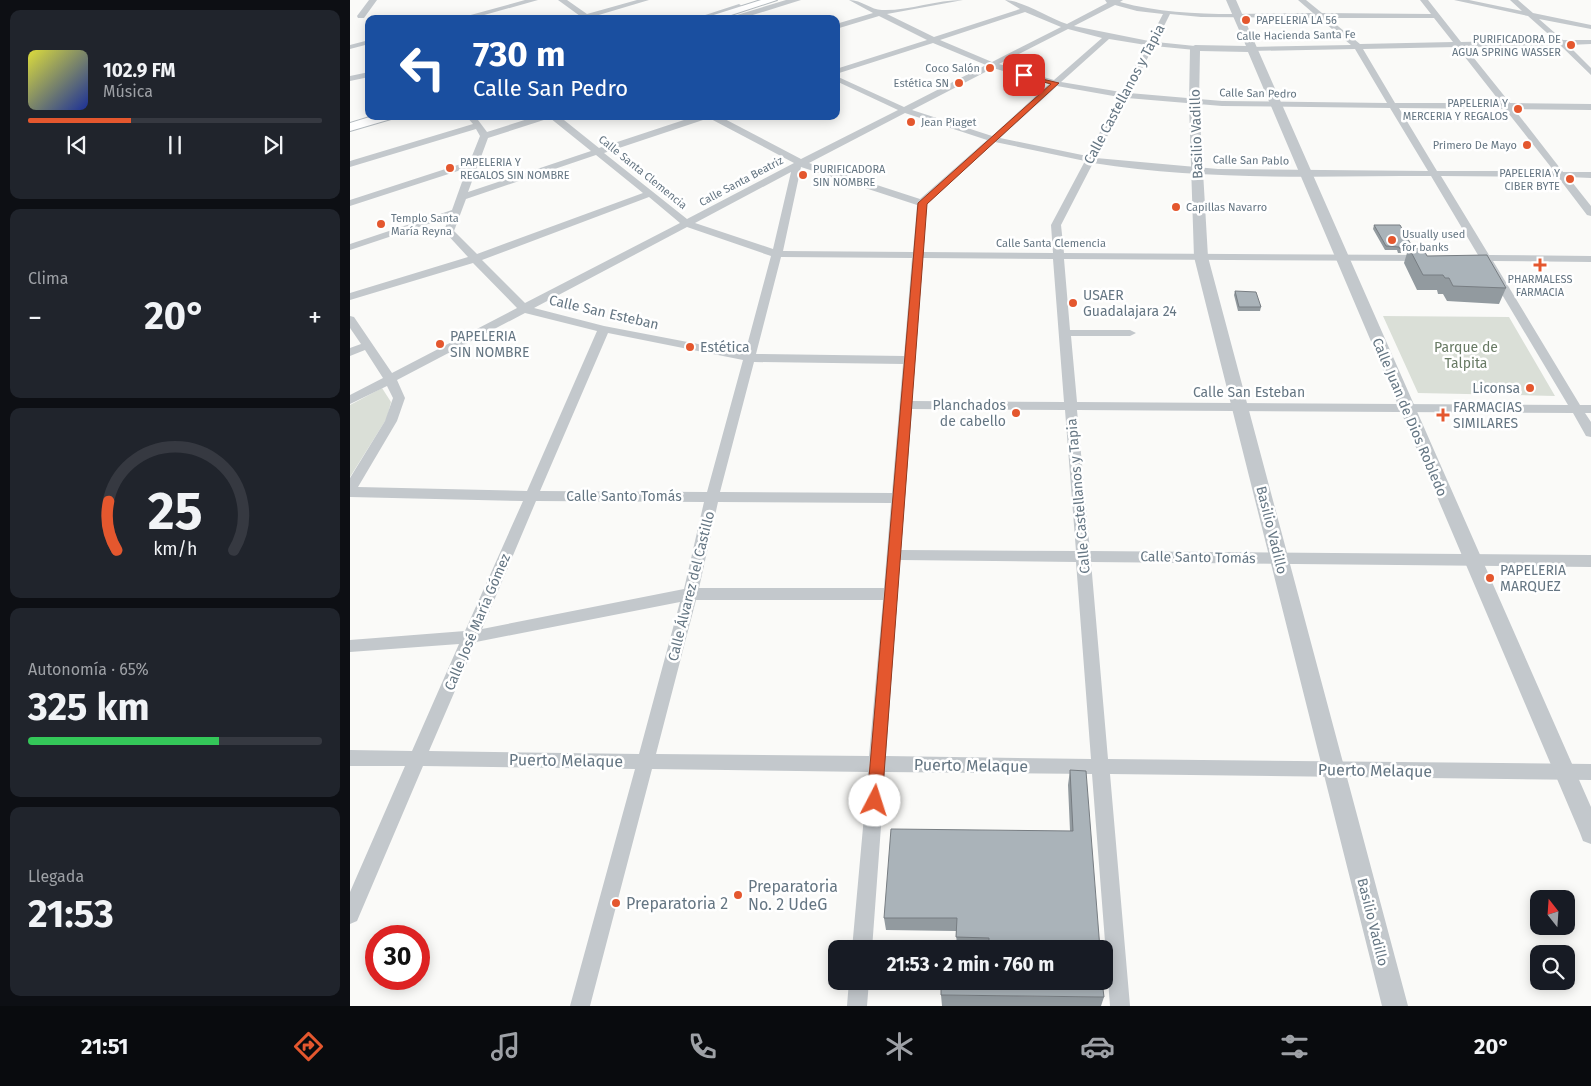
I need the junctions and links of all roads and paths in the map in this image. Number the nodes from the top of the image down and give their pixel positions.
1 (373, 0) edge
2 (534, 0) edge
3 (562, 0) edge
4 (645, 0) edge
5 (764, 0) edge
6 (772, 0) edge
7 (784, 0) edge
8 (796, 0) edge
9 (853, 0) edge
10 (959, 0) edge
11 (1009, 0) edge
12 (1231, 0) edge
13 (1302, 0) edge
14 (1424, 0) edge
15 (1458, 0) edge
16 (1514, 0) edge
17 (1113, 1) edge
18 (1024, 10) junction
19 (880, 13) junction
20 (1167, 13) junction
21 (1530, 14) junction
22 (476, 15) edge
23 (585, 15) edge
24 (595, 15) edge
25 (712, 15) edge
26 (722, 15) edge
27 (724, 15) edge
28 (745, 15) edge
29 (1237, 15) junction
30 (1321, 15) junction
31 (361, 16) junction
32 (1436, 16) junction
33 (350, 19) edge
34 (365, 20) edge
35 (840, 26) edge
36 (1067, 26) junction
37 (1591, 26) edge
38 (1107, 37) junction
39 (933, 40) junction
40 (1591, 42) edge
41 (365, 43) edge
42 (1562, 43) junction
43 (1150, 44) junction
44 (1459, 44) junction
45 (1357, 46) junction
46 (350, 47) edge
47 (1195, 48) junction
48 (1251, 49) junction
49 (991, 65) junction
50 (840, 71) edge
51 (1591, 73) edge
52 (365, 75) edge
53 (350, 79) edge
54 (840, 80) edge
55 (1056, 83) junction
56 (1123, 95) junction
57 (1194, 103) junction
58 (1277, 105) junction
59 (1392, 105) junction
60 (1508, 106) junction
61 (1591, 107) edge
62 (903, 110) junction
63 (365, 114) edge
64 (350, 118) edge
65 (374, 120) edge
66 (474, 120) edge
67 (534, 120) edge
68 (558, 120) edge
69 (693, 120) edge
70 (719, 120) edge
71 (479, 125) junction
72 (350, 127) edge
73 (484, 136) junction
74 (995, 139) junction
75 (598, 152) junction
76 (1090, 159) junction
77 (350, 164) edge
78 (474, 164) junction
79 (799, 164) junction
80 (1198, 171) junction
81 (1304, 173) junction
82 (1433, 174) junction
83 (1560, 174) junction
84 (1591, 175) edge
85 (649, 194) junction
86 (462, 196) junction
87 (350, 203) edge
88 (922, 203) junction
89 (454, 212) junction
90 (1591, 213) edge
91 (688, 224) junction
92 (350, 247) edge
93 (777, 254) junction
94 (918, 255) junction
95 (1058, 256) junction
96 (1201, 257) junction
97 (1342, 258) junction
98 (1437, 258) edge
99 (1456, 258) edge
100 (1485, 258) junction
101 (474, 259) junction
102 (1591, 259) edge
103 (350, 297) edge
104 (524, 309) junction
105 (350, 319) edge
106 (604, 330) junction
107 (1065, 333) junction
108 (1130, 333) dead end
109 (368, 345) junction
110 (350, 352) edge
111 (750, 358) junction
112 (910, 360) junction
113 (390, 379) junction
114 (350, 400) edge
115 (907, 405) junction
116 (1070, 406) junction
117 (1240, 407) junction
118 (1405, 407) junction
119 (1575, 408) junction
120 (1591, 409) edge
121 (1591, 433) edge
122 (350, 490) edge
123 (530, 496) junction
124 (712, 497) junction
125 (898, 498) junction
126 (895, 556) junction
127 (1083, 556) junction
128 (1279, 558) junction
129 (1473, 559) junction
130 (1591, 560) edge
131 (690, 594) junction
132 (892, 594) junction
133 (471, 637) junction
134 (350, 646) edge
135 (350, 758) edge
136 (418, 758) junction
137 (646, 761) junction
138 (878, 764) junction
139 (1100, 766) junction
140 (1334, 769) junction
141 (1564, 772) junction
142 (1591, 772) edge
143 (1591, 833) edge
144 (350, 914) edge
145 (863, 940) edge
146 (858, 990) edge
147 (580, 1006) edge
148 (857, 1006) edge
149 (1120, 1006) edge
150 (1395, 1006) edge

1 - 31 street
2 - 22 street
3 - 23 street
4 - 24 street
5 - 25 street
6 - 26 main road
7 - 27 main road
8 - 28 street
9 - 19 street, Calle San Pedro
10 - 19 street
11 - 18 street, Calle Hacienda Santa Fe
12 - 29 street, Calle Juan de Dios Robledo
13 - 30 street
14 - 32 street
15 - 21 street
16 - 21 street
17 - 20 street
17 - 36 street, Calle Santa Beatriz
18 - 36 street, Calle Hacienda Santa Fe
18 - 39 street
19 - 35 street
19 - 39 street, Calle San Pedro
20 - 29 street
20 - 43 street, Calle Castellanos y Tapia
21 - 37 street
21 - 42 street
29 - 30 street
29 - 48 street, Calle Juan de Dios Robledo
30 - 32 street
30 - 45 street
31 - 33 street
31 - 34 street
32 - 44 street
36 - 38 street, Calle Hacienda Santa Fe
36 - 49 street, Calle Santa Beatriz
38 - 43 street, Calle Hacienda Santa Fe
38 - 55 street
39 - 49 street, Calle San Pedro
39 - 50 street
40 - 42 street, Calle Hacienda Santa Fe
41 - 46 street
42 - 44 street, Calle Hacienda Santa Fe
42 - 51 street
43 - 47 street, Calle Hacienda Santa Fe
43 - 56 street, Calle Castellanos y Tapia
44 - 45 street, Calle Hacienda Santa Fe
44 - 60 street
45 - 48 street, Calle Hacienda Santa Fe
45 - 59 street
47 - 48 street, Calle Hacienda Santa Fe
47 - 57 street, Basilio Vadillo
48 - 58 street, Calle Juan de Dios Robledo
49 - 55 street, Calle San Pedro
49 - 62 street, Calle Santa Beatriz
52 - 53 street
54 - 62 street, Calle San Pablo
55 - 56 street, Calle San Pedro
55 - 74 street
56 - 57 street, Calle San Pedro
56 - 76 street, Calle Castellanos y Tapia
57 - 58 street, Calle San Pedro
57 - 80 street, Basilio Vadillo
58 - 59 street, Calle San Pedro
58 - 81 street, Calle Juan de Dios Robledo
59 - 60 street, Calle San Pedro
59 - 82 street
60 - 61 street, Calle San Pedro
60 - 83 street
62 - 74 street, Calle San Pablo
62 - 79 street, Calle Santa Beatriz
63 - 64 main road
65 - 72 main road
66 - 71 street
67 - 73 street
68 - 75 street, Calle Santa Clemencia
69 - 75 street
70 - 79 street
71 - 73 street
71 - 77 street
73 - 78 street
74 - 76 street, Calle San Pablo
74 - 88 street
75 - 85 street, Calle Santa Clemencia
75 - 86 street
76 - 80 street, Calle San Pablo
76 - 95 street, Calle Castellanos y Tapia
78 - 86 street
78 - 87 street
79 - 88 street
79 - 91 street, Calle Santa Beatriz
79 - 93 street, Calle Álvarez del Castillo
80 - 81 street, Calle San Pablo
80 - 96 street, Basilio Vadillo
81 - 82 street, Calle San Pablo
81 - 97 street, Calle Juan de Dios Robledo
82 - 83 street, Calle San Pablo
82 - 100 street
83 - 84 street, Calle San Pablo
83 - 90 street
85 - 91 street, Calle Santa Clemencia
85 - 101 street
86 - 89 street
88 - 94 street
89 - 92 street
89 - 101 street
91 - 93 street, Calle Santa Clemencia
91 - 104 street, Calle Santa Beatriz
93 - 94 street, Calle Santa Clemencia
93 - 111 street, Calle Álvarez del Castillo
94 - 95 street, Calle Santa Clemencia
94 - 112 street
95 - 96 street, Calle Santa Clemencia
95 - 107 street, Calle Castellanos y Tapia
96 - 97 street, Calle Santa Clemencia
96 - 117 street, Basilio Vadillo
97 - 98 street, Calle Santa Clemencia
97 - 118 street, Calle Juan de Dios Robledo
99 - 100 street
100 - 102 street
100 - 119 street
101 - 103 street
101 - 104 street
104 - 106 street, Calle San Esteban
104 - 113 street, Calle Santa Beatriz
105 - 109 street
106 - 111 street, Calle San Esteban
106 - 123 street, Calle José María Gómez
107 - 108 street
107 - 116 street, Calle Castellanos y Tapia
109 - 110 street
109 - 113 street
111 - 112 street, Calle San Esteban
111 - 124 street, Calle Álvarez del Castillo
112 - 115 street
113 - 114 street, Calle Santa Beatriz
113 - 122 street
115 - 116 street, Calle San Esteban
115 - 125 street
116 - 117 street, Calle San Esteban
116 - 127 street, Calle Castellanos y Tapia
117 - 118 street, Calle San Esteban
117 - 128 street, Basilio Vadillo
118 - 119 street, Calle San Esteban
118 - 129 street, Calle Juan de Dios Robledo
119 - 120 street, Calle San Esteban
119 - 121 street
122 - 123 street, Calle Santo Tomás
123 - 124 street, Calle Santo Tomás
123 - 133 street, Calle José María Gómez
124 - 125 street, Calle Santo Tomás
124 - 131 street, Calle Álvarez del Castillo
125 - 126 street
126 - 127 street, Calle Santo Tomás
126 - 132 street
127 - 128 street, Calle Santo Tomás
127 - 139 street, Calle Castellanos y Tapia
128 - 129 street, Calle Santo Tomás
128 - 140 street, Basilio Vadillo
129 - 130 street, Calle Santo Tomás
129 - 141 street, Calle Juan de Dios Robledo
131 - 132 street
131 - 133 street
131 - 137 street, Calle Álvarez del Castillo
132 - 138 street
133 - 134 street
133 - 136 street, Calle José María Gómez
135 - 136 street, Puerto Melaque
136 - 137 street, Puerto Melaque
136 - 144 street, Calle José María Gómez
137 - 138 street, Puerto Melaque
137 - 147 street, Calle Álvarez del Castillo
138 - 139 street, Puerto Melaque
138 - 145 street
139 - 140 street, Puerto Melaque
139 - 149 street, Calle Castellanos y Tapia
140 - 141 street, Puerto Melaque
140 - 150 street, Basilio Vadillo
141 - 142 street, Puerto Melaque
141 - 143 street, Calle Juan de Dios Robledo
146 - 148 street

